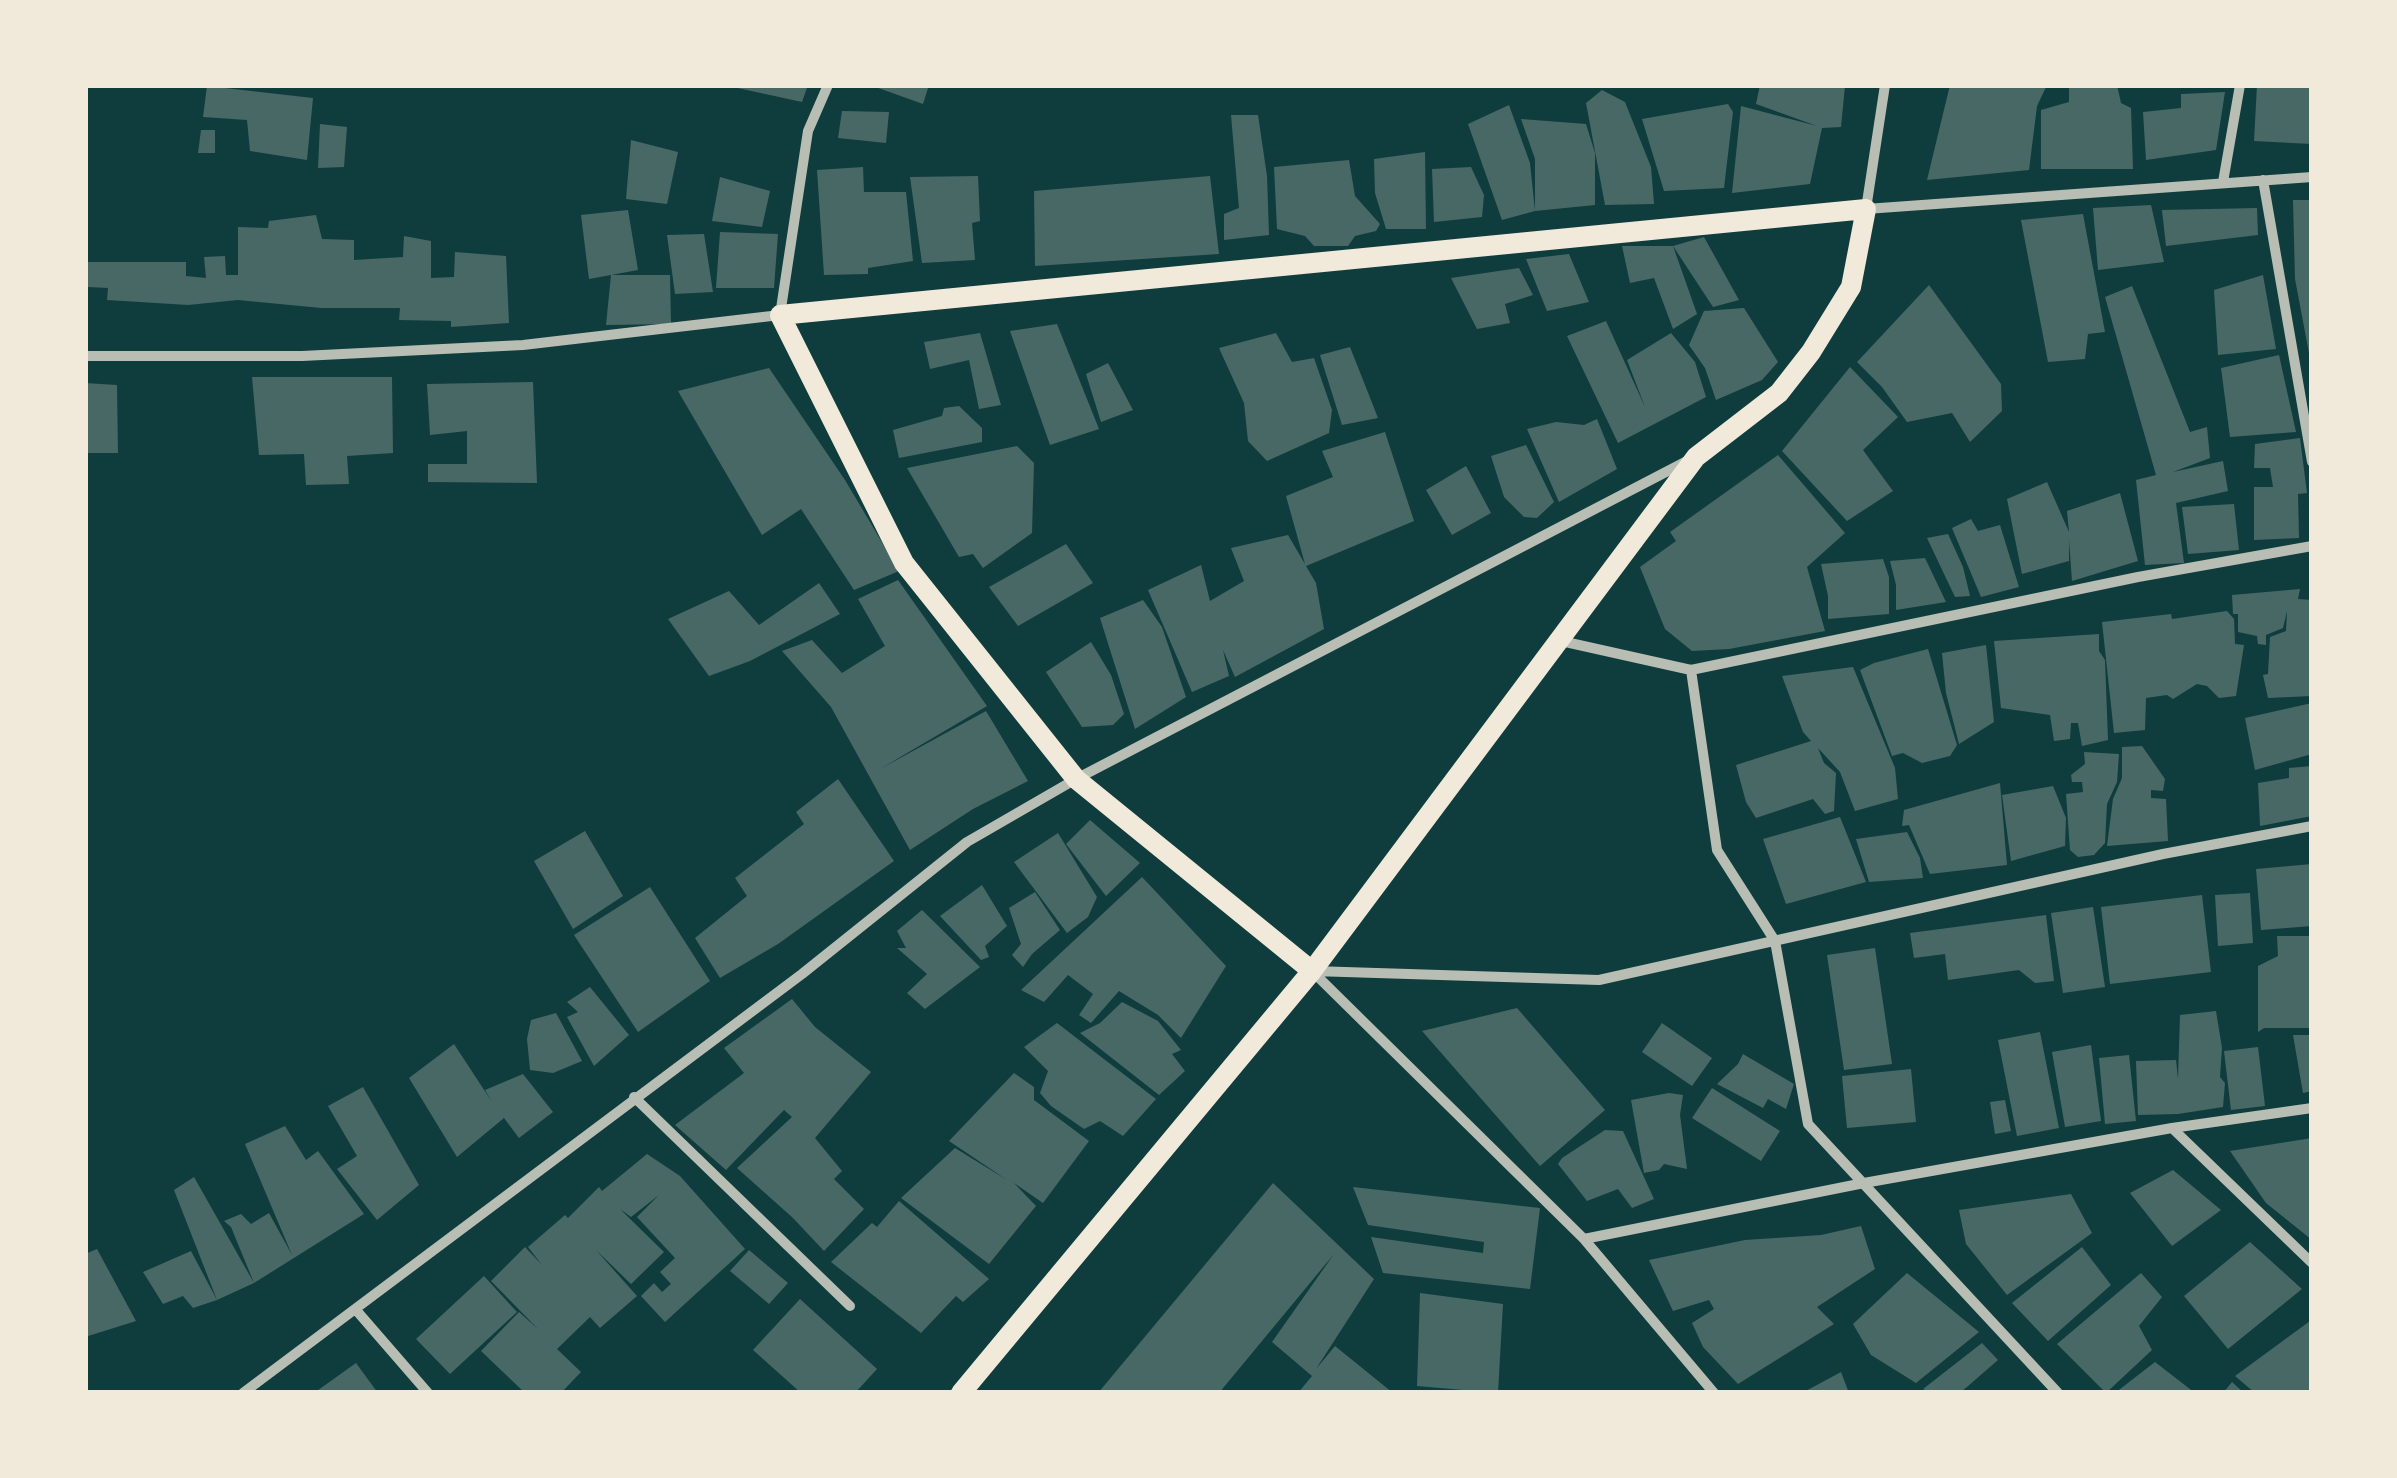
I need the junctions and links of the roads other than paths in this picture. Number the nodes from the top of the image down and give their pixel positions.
1 (828, 85) edge
2 (1885, 85) edge
3 (2240, 85) edge
4 (2312, 177) edge
5 (2263, 180) junction
6 (2222, 182) junction
7 (1866, 209) junction
8 (780, 315) junction
9 (85, 356) edge
10 (1696, 456) junction
11 (2312, 462) edge
12 (2312, 546) edge
13 (1560, 641) junction
14 (1692, 670) junction
15 (1076, 779) junction
16 (2312, 826) edge
17 (1775, 941) junction
18 (1312, 971) junction
19 (634, 1097) junction
20 (2312, 1108) edge
21 (2172, 1128) junction
22 (1864, 1183) junction
23 (1584, 1239) junction
24 (2312, 1262) edge
25 (850, 1306) dead end
26 (356, 1310) junction
27 (243, 1393) edge
28 (428, 1393) edge
29 (961, 1393) edge
30 (1714, 1393) edge
31 (2058, 1393) edge

1 - 8 street
2 - 7 street
3 - 6 street
4 - 5 street
5 - 6 street
5 - 11 street
6 - 7 street
7 - 8 main road
7 - 10 main road
8 - 9 street
8 - 15 main road
10 - 13 main road
10 - 15 street
12 - 14 street
13 - 14 street
13 - 18 main road
14 - 17 street
15 - 18 main road
15 - 19 street
16 - 17 street
17 - 18 street
17 - 22 street
18 - 23 street
18 - 29 main road
19 - 25 street
19 - 26 street
20 - 21 street
21 - 22 street
21 - 24 street
22 - 23 street
22 - 31 street
23 - 30 street
26 - 27 street
26 - 28 street

